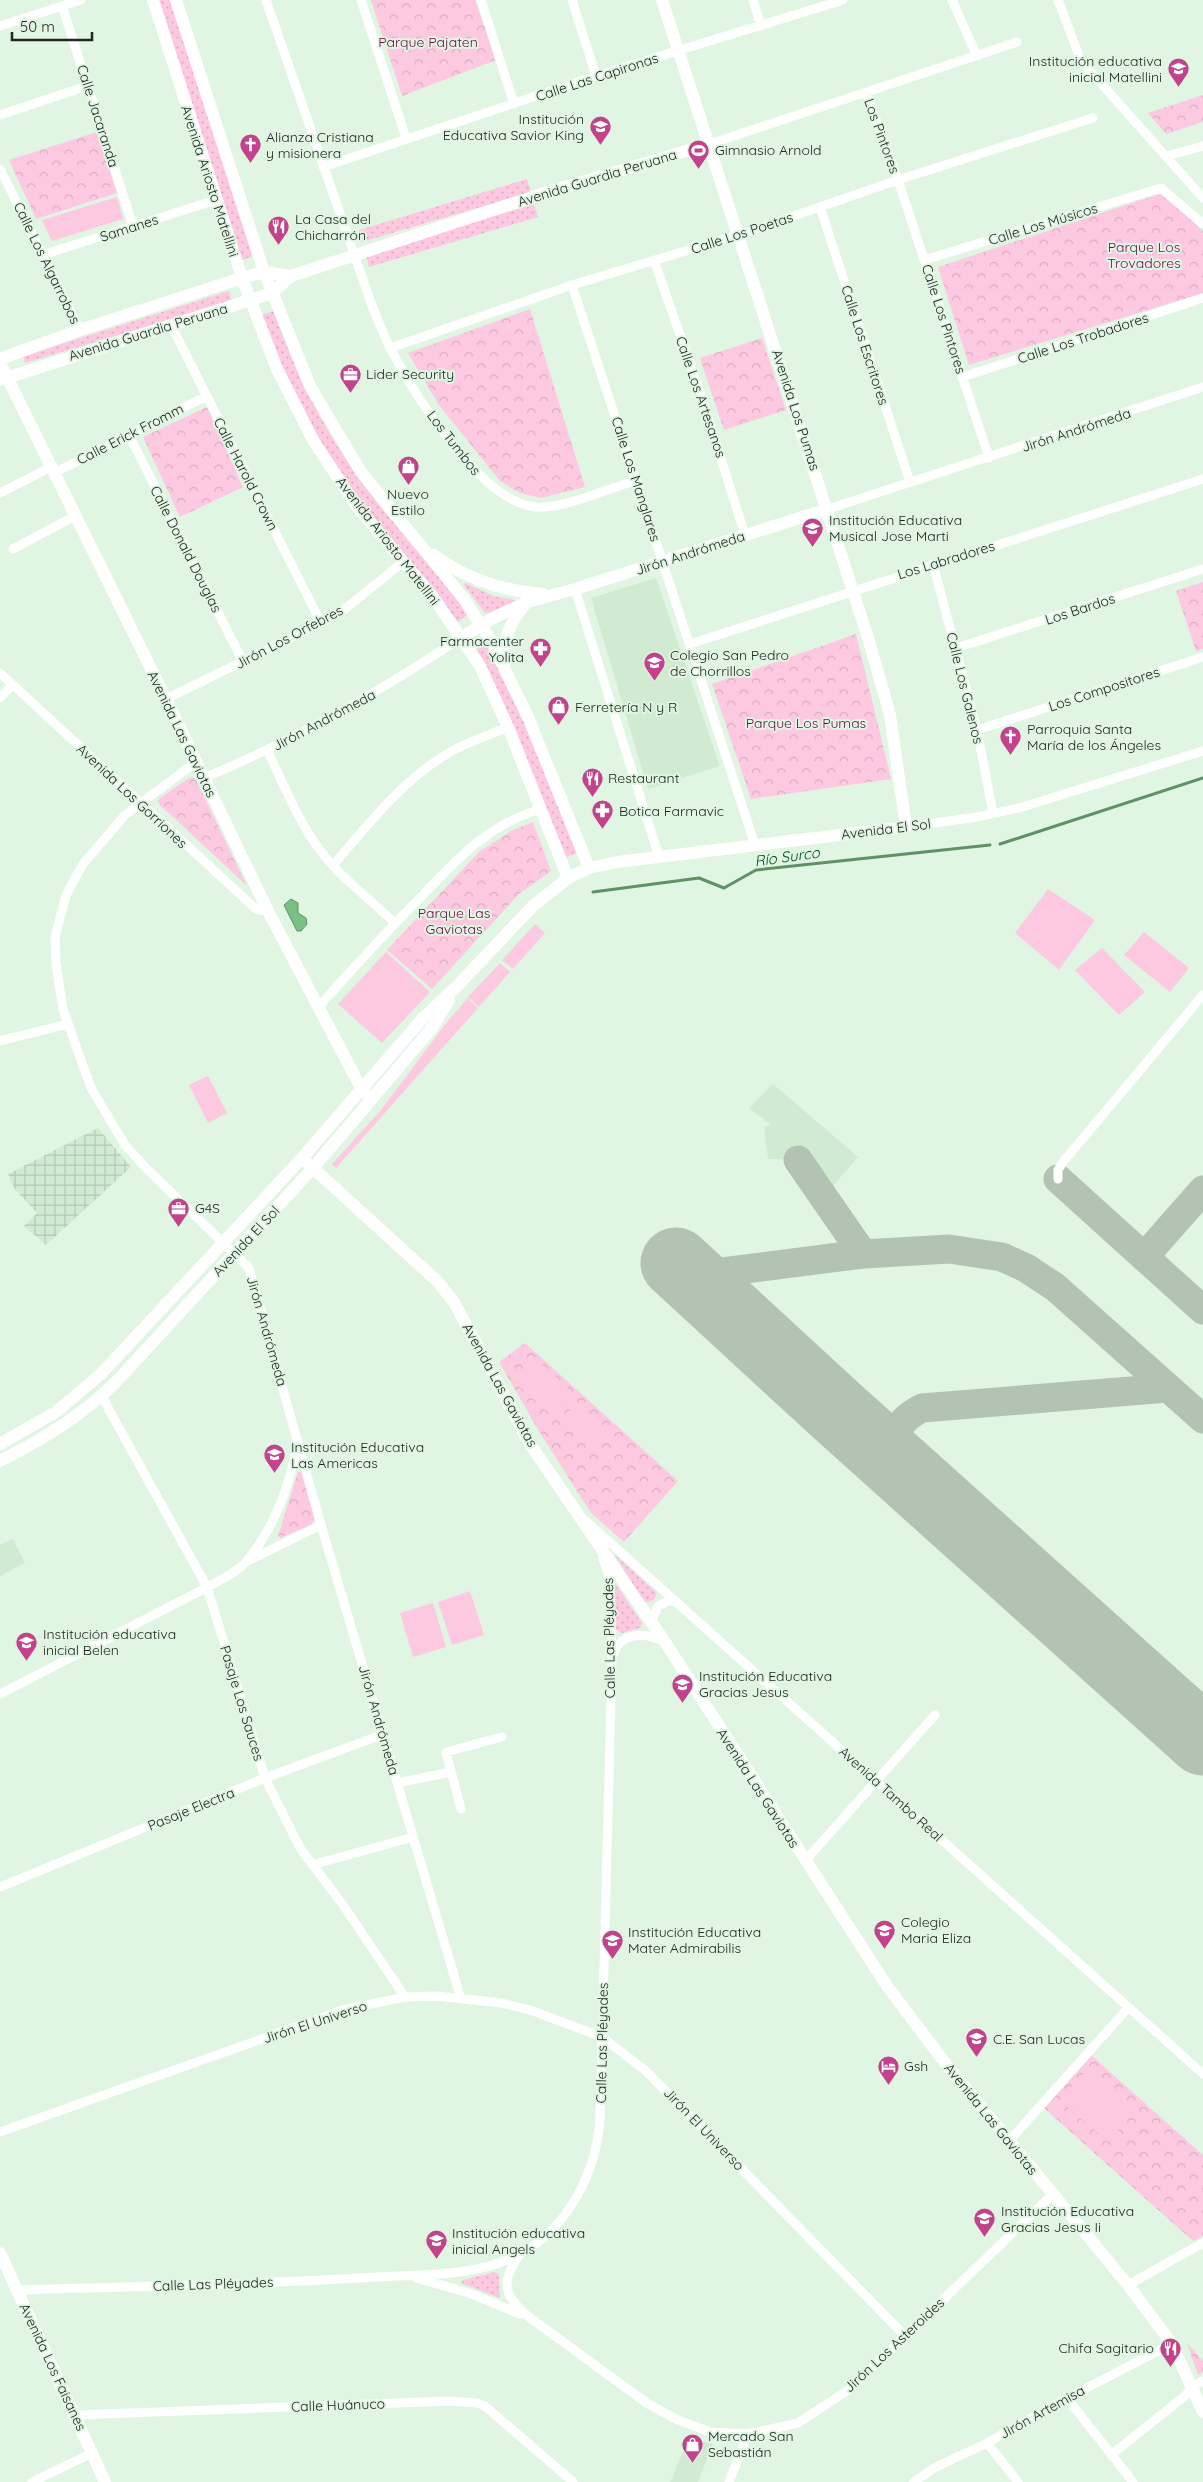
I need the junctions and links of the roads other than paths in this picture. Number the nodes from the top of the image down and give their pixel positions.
1 (81, 0) edge
2 (153, 0) edge
3 (176, 0) edge
4 (266, 0) edge
5 (361, 0) edge
6 (481, 0) edge
7 (572, 0) edge
8 (662, 0) edge
9 (753, 0) edge
10 (843, 0) edge
11 (952, 0) edge
12 (1058, 0) edge
13 (62, 6) junction
14 (0, 26) edge
15 (762, 26) junction
16 (1017, 42) dead end
17 (679, 52) junction
18 (977, 56) junction
19 (596, 76) junction
20 (88, 86) junction
21 (866, 92) junction
22 (514, 104) junction
23 (0, 115) edge
24 (1093, 118) dead end
25 (406, 138) junction
26 (710, 144) junction
27 (1203, 146) edge
28 (1167, 156) junction
29 (324, 167) junction
30 (0, 169) edge
31 (898, 180) junction
32 (1203, 198) edge
33 (216, 200) junction
34 (820, 207) junction
35 (1203, 224) edge
36 (133, 226) junction
37 (739, 235) junction
38 (42, 255) junction
39 (356, 257) junction
40 (654, 260) junction
41 (924, 260) junction
42 (264, 272) junction
43 (290, 276) junction
44 (242, 278) junction
45 (572, 285) junction
46 (272, 293) junction
47 (1203, 298) edge
48 (250, 300) junction
49 (171, 325) junction
50 (80, 330) junction
51 (390, 348) junction
52 (0, 359) edge
53 (0, 363) edge
54 (963, 377) junction
55 (3, 379) edge
56 (1203, 388) edge
57 (207, 396) junction
58 (129, 435) junction
59 (989, 458) junction
60 (52, 470) junction
61 (1203, 479) edge
62 (637, 480) junction
63 (910, 482) junction
64 (0, 493) edge
65 (828, 509) junction
66 (75, 516) junction
67 (745, 535) junction
68 (422, 546) junction
69 (13, 549) dead end
70 (403, 562) junction
71 (662, 562) junction
72 (932, 564) junction
73 (1203, 569) edge
74 (575, 589) junction
75 (853, 590) junction
76 (551, 594) junction
77 (527, 602) junction
78 (321, 623) junction
79 (482, 625) junction
80 (462, 637) junction
81 (690, 644) junction
82 (956, 648) junction
83 (1203, 657) edge
84 (244, 662) junction
85 (506, 668) junction
86 (0, 673) edge
87 (12, 684) junction
88 (0, 698) edge
89 (166, 699) junction
90 (508, 727) junction
91 (977, 730) junction
92 (267, 750) junction
93 (1203, 750) edge
94 (196, 762) junction
95 (204, 778) junction
96 (140, 804) junction
97 (541, 808) junction
98 (993, 814) junction
99 (906, 826) junction
100 (755, 845) junction
101 (660, 857) junction
102 (333, 866) junction
103 (589, 868) junction
104 (568, 878) junction
105 (268, 911) junction
106 (395, 923) junction
107 (458, 985) junction
108 (1203, 995) edge
109 (319, 1006) junction
110 (68, 1024) junction
111 (0, 1041) edge
112 (362, 1090) junction
113 (372, 1099) junction
114 (302, 1158) junction
115 (313, 1168) junction
116 (1058, 1179) dead end
117 (224, 1242) junction
118 (235, 1253) junction
119 (102, 1397) junction
120 (298, 1440) junction
121 (0, 1444) edge
122 (0, 1461) edge
123 (579, 1515) junction
124 (321, 1525) junction
125 (245, 1562) junction
126 (207, 1588) junction
127 (677, 1602) junction
128 (651, 1623) junction
129 (665, 1642) junction
130 (612, 1661) junction
131 (0, 1694) edge
132 (935, 1715) dead end
133 (384, 1734) junction
134 (502, 1737) dead end
135 (450, 1772) junction
136 (265, 1778) junction
137 (878, 1782) junction
138 (398, 1783) junction
139 (461, 1809) dead end
140 (413, 1836) junction
141 (805, 1861) junction
142 (312, 1865) junction
143 (0, 1887) edge
144 (405, 1997) junction
145 (460, 1999) junction
146 (1128, 2008) junction
147 (602, 2037) junction
148 (1203, 2074) edge
149 (0, 2132) edge
150 (1010, 2140) junction
151 (1052, 2195) junction
152 (1203, 2244) edge
153 (0, 2253) edge
154 (520, 2254) junction
155 (408, 2276) junction
156 (1128, 2285) junction
157 (17, 2290) junction
158 (529, 2318) junction
159 (905, 2336) junction
160 (1172, 2344) junction
161 (1203, 2381) edge
162 (1190, 2388) junction
163 (1067, 2398) junction
164 (1203, 2412) edge
165 (75, 2415) junction
166 (748, 2434) junction
167 (987, 2443) junction
168 (92, 2453) junction
169 (1111, 2455) junction
170 (38, 2481) edge
171 (105, 2482) edge
172 (572, 2482) edge
173 (729, 2482) edge
174 (914, 2482) edge
175 (1018, 2482) edge
176 (1133, 2482) edge

1 - 13 street
2 - 33 street, Avenida Ariosto Matellini
3 - 42 street, Avenida Ariosto Matellini
4 - 29 street, Los Tumbos
5 - 25 street
6 - 22 street
7 - 19 street
8 - 17 street, Avenida Los Pumas
9 - 15 street
10 - 15 street, Calle Las Capironas
11 - 18 street
12 - 28 street
13 - 14 street
13 - 20 street, Calle Jacaranda
15 - 17 street, Calle Las Capironas
16 - 18 street, Avenida Guardia Peruana
17 - 19 street, Calle Las Capironas
17 - 26 street, Avenida Los Pumas
18 - 21 street, Avenida Guardia Peruana
19 - 22 street, Calle Las Capironas
20 - 23 street
20 - 36 street, Calle Jacaranda
21 - 26 street, Avenida Guardia Peruana
21 - 31 street, Los Pintores
22 - 25 street, Calle Las Capironas
24 - 31 street, Calle Los Poetas
25 - 29 street, Calle Las Capironas
26 - 37 street, Avenida Los Pumas
26 - 39 street, Avenida Guardia Peruana
27 - 28 street
28 - 32 street
29 - 39 street, Los Tumbos
30 - 38 street, Calle Los Algarrobos
31 - 34 street, Calle Los Poetas
31 - 41 street, Calle Los Pintores
33 - 36 street, Samanes
33 - 44 street, Avenida Ariosto Matellini
34 - 37 street, Calle Los Poetas
34 - 63 street, Calle Los Escritores
35 - 41 street, Calle Los Músicos
36 - 38 street, Samanes
37 - 40 street, Calle Los Poetas
37 - 65 street, Avenida Los Pumas
38 - 50 street, Calle Los Algarrobos
39 - 43 street, Avenida Guardia Peruana
39 - 51 street, Los Tumbos
40 - 45 street, Calle Los Poetas
40 - 67 street, Calle Los Artesanos
41 - 54 street, Calle Los Pintores
42 - 43 street, Avenida Guardia Peruana
42 - 44 street, Avenida Guardia Peruana
42 - 46 street, Avenida Ariosto Matellini
43 - 46 street, Avenida Guardia Peruana
44 - 48 street, Avenida Ariosto Matellini
44 - 50 street, Avenida Guardia Peruana
45 - 51 street, Calle Los Poetas
45 - 62 street, Calle Los Manglares
46 - 48 street, Avenida Guardia Peruana
46 - 68 street, Avenida Ariosto Matellini
47 - 54 street, Calle Los Trobadores
48 - 49 street, Avenida Guardia Peruana
48 - 70 street, Avenida Ariosto Matellini
49 - 55 street, Avenida Guardia Peruana
49 - 57 street, Calle Harold Crown
50 - 52 street, Avenida Guardia Peruana
51 - 62 street, Los Tumbos
53 - 55 street, Avenida Las Gaviotas
54 - 59 street, Calle Los Pintores
55 - 60 street, Avenida Las Gaviotas
56 - 59 street, Jirón Andrómeda
57 - 58 street, Calle Erick Fromm
57 - 78 street, Calle Harold Crown
58 - 60 street, Calle Erick Fromm
58 - 84 street, Calle Donald Douglas
59 - 63 street, Jirón Andrómeda
60 - 64 street, Calle Erick Fromm
60 - 66 street, Avenida Las Gaviotas
61 - 72 street, Los Labradores
62 - 71 street, Calle Los Manglares
63 - 65 street, Jirón Andrómeda
65 - 67 street, Jirón Andrómeda
65 - 75 street, Avenida Los Pumas
66 - 69 street
66 - 89 street, Avenida Las Gaviotas
67 - 71 street, Jirón Andrómeda
68 - 76 street
68 - 79 street, Avenida Ariosto Matellini
70 - 78 street, Jirón Los Orfebres
70 - 80 street, Avenida Ariosto Matellini
71 - 74 street, Jirón Andrómeda
71 - 81 street, Calle Los Manglares
72 - 75 street, Los Labradores
72 - 82 street, Calle Los Galenos
73 - 82 street, Los Bardos
74 - 76 street, Jirón Andrómeda
74 - 101 street
75 - 81 street, Los Labradores
75 - 99 street, Avenida Los Pumas
76 - 77 street, Jirón Andrómeda
77 - 79 street, Jirón Andrómeda
77 - 85 street
78 - 84 street, Jirón Los Orfebres
79 - 80 street, Jirón Andrómeda
79 - 85 street, Avenida Ariosto Matellini
80 - 90 street, Avenida Ariosto Matellini
80 - 92 street, Jirón Andrómeda
81 - 100 street, Calle Los Manglares
82 - 91 street, Calle Los Galenos
83 - 91 street, Los Compositores
84 - 89 street, Jirón Los Orfebres
85 - 103 street, Avenida Ariosto Matellini
86 - 87 street, Avenida Los Gorriones
87 - 88 street
87 - 96 street, Avenida Los Gorriones
89 - 94 street, Avenida Las Gaviotas
90 - 97 street, Avenida Ariosto Matellini
90 - 102 street
91 - 98 street, Calle Los Galenos
92 - 95 street, Jirón Andrómeda
92 - 102 street
93 - 98 street, Avenida El Sol
94 - 95 street, Avenida Las Gaviotas
94 - 96 street, Jirón Andrómeda
95 - 105 street, Avenida Las Gaviotas
96 - 105 street, Avenida Los Gorriones
96 - 110 street, Jirón Andrómeda
97 - 104 street, Avenida Ariosto Matellini
97 - 106 street
98 - 99 street, Avenida El Sol
99 - 100 street, Avenida El Sol
100 - 101 street, Avenida El Sol
101 - 103 street, Avenida El Sol
102 - 106 street
103 - 104 street, Avenida El Sol
104 - 107 street, Avenida El Sol
105 - 109 street, Avenida Las Gaviotas
106 - 109 street
107 - 112 street, Avenida El Sol
107 - 113 street, Avenida El Sol
108 - 116 street
109 - 112 street, Avenida Las Gaviotas
110 - 111 street
110 - 117 street, Jirón Andrómeda
112 - 113 street, Avenida Las Gaviotas
112 - 114 street, Avenida El Sol
113 - 115 street, Avenida El Sol
114 - 115 street, Avenida Las Gaviotas
114 - 117 street, Avenida El Sol
115 - 118 street, Avenida El Sol
115 - 123 street, Avenida Las Gaviotas
117 - 118 street, Jirón Andrómeda
117 - 121 street, Avenida El Sol
118 - 119 street, Avenida El Sol
118 - 120 street, Jirón Andrómeda
119 - 122 street, Avenida El Sol
119 - 126 street, Pasaje Los Sauces
120 - 124 street, Jirón Andrómeda
120 - 125 street
123 - 127 street, Avenida Tambo Real
123 - 128 street, Avenida Las Gaviotas
123 - 130 street, Calle Las Pléyades
124 - 125 street
124 - 133 street, Jirón Andrómeda
125 - 126 street
126 - 131 street
126 - 136 street, Pasaje Los Sauces
127 - 128 street
127 - 137 street, Avenida Tambo Real
128 - 129 street, Avenida Las Gaviotas
129 - 130 street
129 - 141 street, Avenida Las Gaviotas
130 - 147 street, Calle Las Pléyades
132 - 137 street
133 - 136 street, Pasaje Electra
133 - 138 street, Jirón Andrómeda
134 - 135 street
135 - 138 street
135 - 139 street
136 - 142 street, Pasaje Los Sauces
136 - 143 street, Pasaje Electra
137 - 141 street
137 - 146 street, Avenida Tambo Real
138 - 140 street, Jirón Andrómeda
140 - 142 street
140 - 145 street, Jirón Andrómeda
141 - 150 street, Avenida Las Gaviotas
142 - 144 street, Pasaje Los Sauces
144 - 145 street, Jirón El Universo
144 - 149 street, Jirón El Universo
145 - 147 street, Jirón El Universo
146 - 148 street, Avenida Tambo Real
146 - 150 street
147 - 154 street, Calle Las Pléyades
147 - 159 street, Jirón El Universo
150 - 151 street, Avenida Las Gaviotas
151 - 156 street, Avenida Las Gaviotas
151 - 159 street, Jirón Los Asteroides
152 - 156 street
153 - 157 street, Avenida Los Faisanes
154 - 155 street, Calle Las Pléyades
154 - 158 street
155 - 157 street, Calle Las Pléyades
155 - 158 street, Calle Las Pléyades
156 - 160 street, Avenida Las Gaviotas
157 - 165 street, Avenida Los Faisanes
158 - 166 street, Jirón Los Asteroides
159 - 166 street, Jirón Los Asteroides
160 - 162 street, Avenida Las Gaviotas
160 - 163 street, Jirón Artemisa
161 - 162 street
162 - 164 street, Avenida Las Gaviotas
162 - 169 street
163 - 167 street, Jirón Artemisa
163 - 169 street
165 - 168 street, Avenida Los Faisanes
165 - 172 street, Calle Huánuco
166 - 173 street
167 - 174 street, Jirón Artemisa
167 - 175 street
168 - 170 street
168 - 171 street, Avenida Los Faisanes
169 - 176 street

